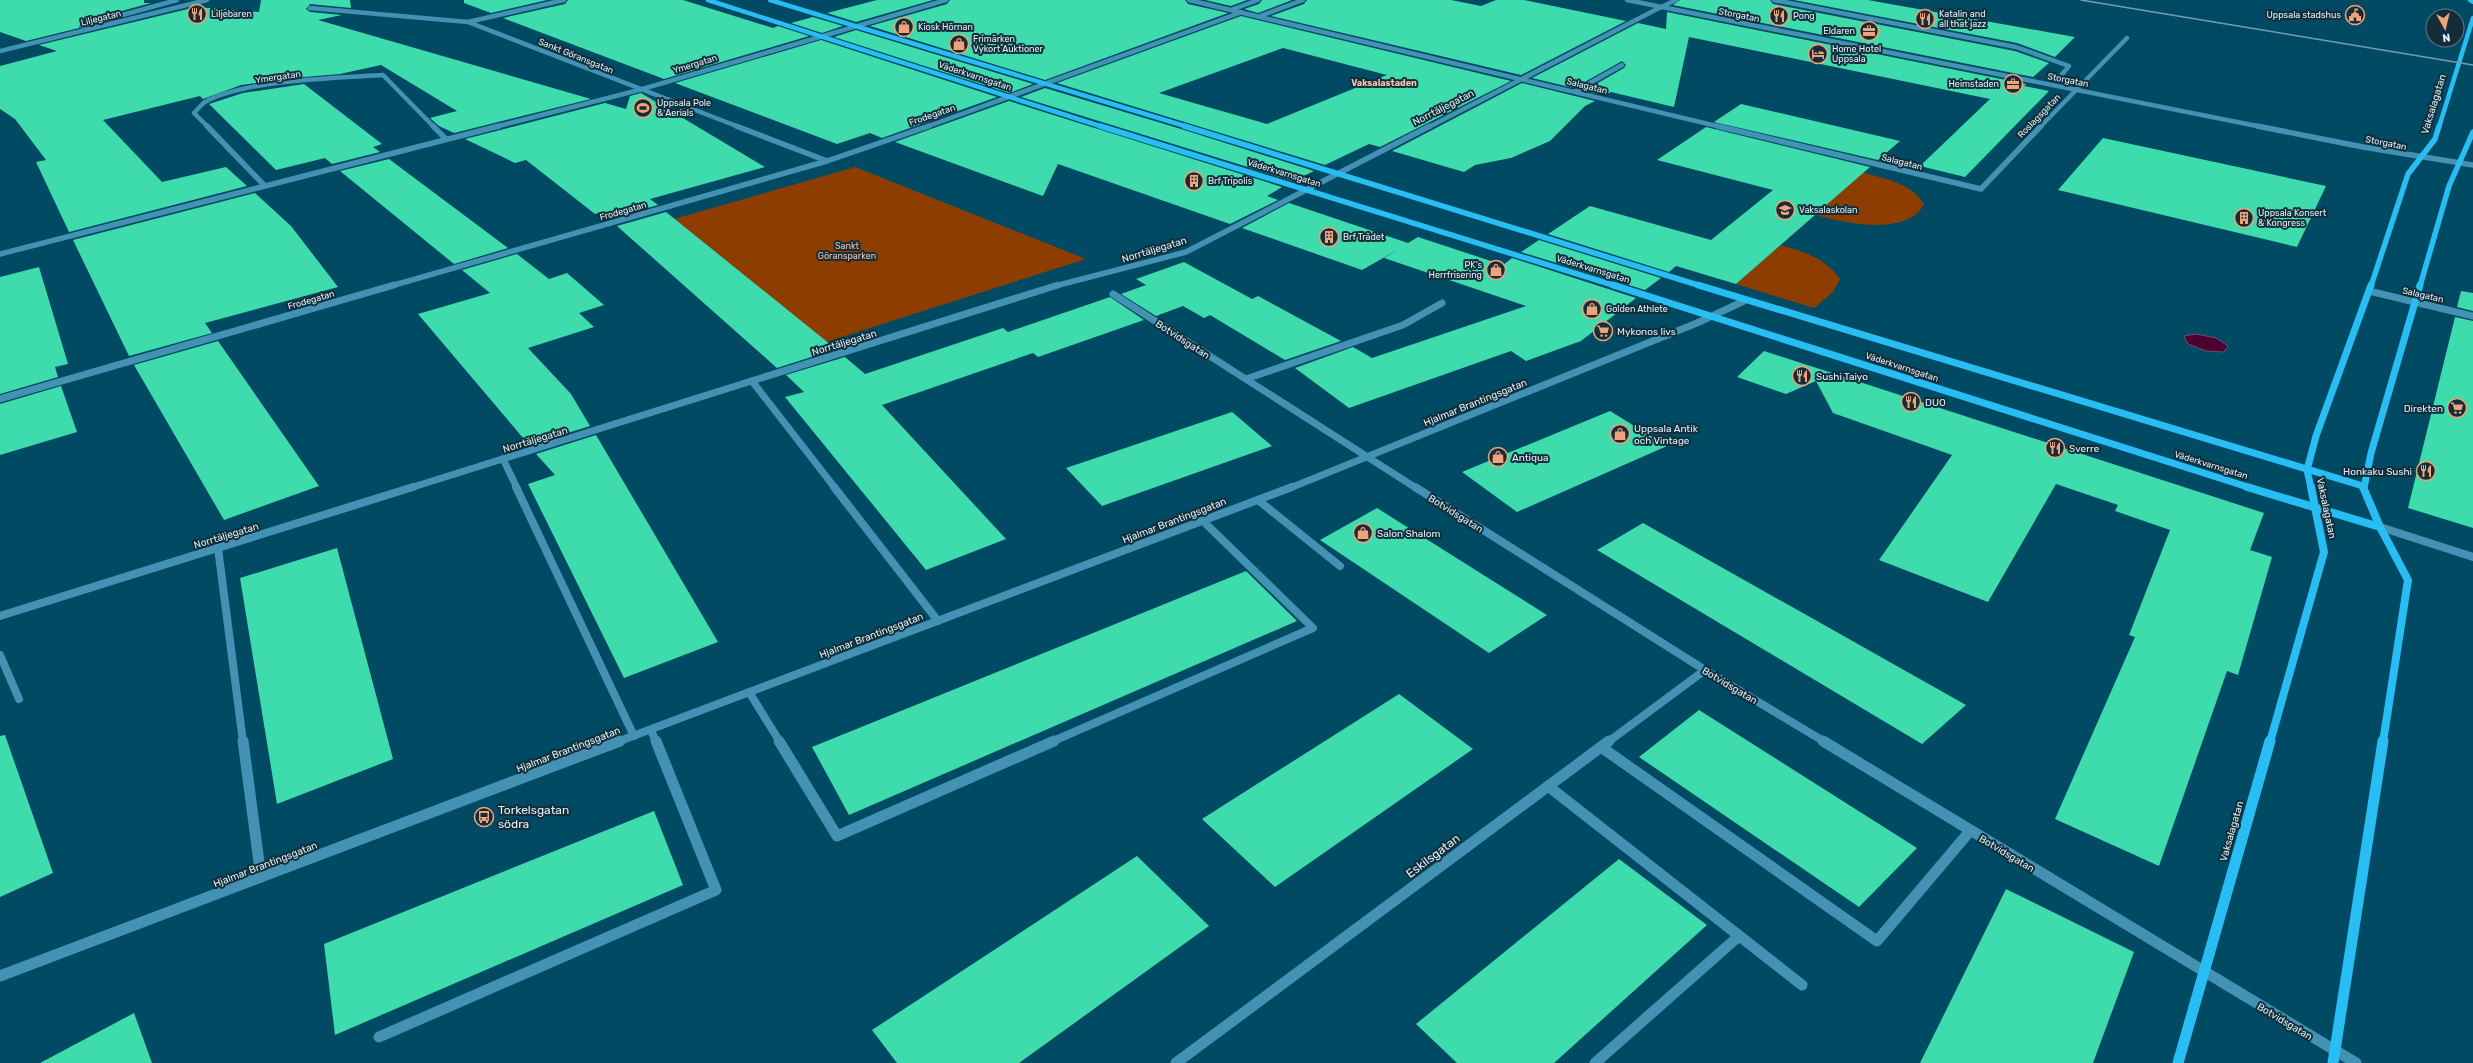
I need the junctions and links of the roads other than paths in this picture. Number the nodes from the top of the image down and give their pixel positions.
1 (177, 0) edge
2 (206, 0) edge
3 (564, 0) edge
4 (708, 0) edge
5 (770, 0) edge
6 (946, 0) edge
7 (1189, 0) edge
8 (1258, 0) edge
9 (1302, 0) edge
10 (1627, 0) edge
11 (1676, 0) edge
12 (1774, 0) edge
13 (2470, 0) edge
14 (2473, 2) edge
15 (1661, 7) junction
16 (310, 8) dead end
17 (1230, 10) junction
18 (1242, 12) junction
19 (1260, 16) junction
20 (2473, 18) edge
21 (468, 22) junction
22 (856, 26) junction
23 (819, 36) junction
24 (2127, 38) dead end
25 (0, 48) edge
26 (0, 51) edge
27 (1622, 65) dead end
28 (2059, 78) dead end
29 (1521, 79) junction
30 (1045, 84) junction
31 (2076, 89) junction
32 (639, 90) junction
33 (1574, 92) junction
34 (1010, 98) junction
35 (2473, 132) edge
36 (446, 139) junction
37 (2421, 157) junction
38 (827, 160) junction
39 (2460, 163) junction
40 (2473, 165) edge
41 (1338, 172) junction
42 (264, 186) junction
43 (1981, 189) joint
44 (1304, 190) junction
45 (0, 254) edge
46 (2369, 291) junction
47 (1113, 294) dead end
48 (1744, 301) junction
49 (2414, 302) junction
50 (1442, 303) dead end
51 (1711, 316) junction
52 (2473, 316) edge
53 (1246, 379) junction
54 (752, 381) junction
55 (0, 399) edge
56 (1366, 457) junction
57 (503, 459) junction
58 (2307, 470) junction
59 (2363, 486) junction
60 (1258, 500) junction
61 (2315, 507) junction
62 (1203, 521) junction
63 (2380, 527) junction
64 (218, 548) junction
65 (2473, 557) edge
66 (1340, 566) dead end
67 (0, 616) edge
68 (938, 621) junction
69 (0, 655) edge
70 (1705, 670) junction
71 (749, 692) junction
72 (19, 699) dead end
73 (652, 730) junction
74 (634, 736) junction
75 (1601, 747) junction
76 (1548, 786) junction
77 (1970, 831) junction
78 (262, 877) junction
79 (1739, 936) junction
80 (2203, 972) junction
81 (0, 976) edge
82 (1802, 985) dead end
83 (379, 1037) dead end
84 (2334, 1050) junction
85 (1176, 1063) edge
86 (1595, 1063) edge
87 (2178, 1063) edge
88 (2332, 1063) edge
89 (2356, 1063) edge

1 - 25 street, Liljegatan
2 - 26 street, Liljegatan
3 - 21 street
4 - 23 main road, Väderkvarnsgatan
5 - 22 main road, Väderkvarnsgatan
6 - 22 street, Ymergatan
7 - 17 street, Salagatan
8 - 17 street
9 - 19 street
10 - 15 street, Storgatan
11 - 15 street, Norrtäljegatan
12 - 28 street
13 - 14 main road
15 - 29 street, Norrtäljegatan
15 - 31 street, Storgatan
16 - 21 street, Sankt Göransgatan
17 - 18 street, Salagatan
18 - 19 street, Salagatan
18 - 30 street, Frodegatan
19 - 29 street, Salagatan
20 - 37 main road, Vaksalagatan
21 - 32 street, Sankt Göransgatan
22 - 23 street, Ymergatan
22 - 30 main road, Väderkvarnsgatan
23 - 32 street, Ymergatan
23 - 34 main road, Väderkvarnsgatan
24 - 31 street, Roslagsgatan
27 - 33 street
29 - 33 street, Salagatan
29 - 41 street, Norrtäljegatan
30 - 34 street, Frodegatan
30 - 41 main road, Väderkvarnsgatan
31 - 37 street, Storgatan
31 - 43 street, Roslagsgatan
32 - 36 street, Ymergatan
32 - 38 street, Sankt Göransgatan
33 - 43 street, Salagatan
34 - 38 street, Frodegatan
34 - 44 main road, Väderkvarnsgatan
35 - 39 main road
36 - 42 street, Ymergatan
36 - 42 street, Ymergatan
37 - 39 street, Storgatan
37 - 46 main road, Vaksalagatan
38 - 55 street, Frodegatan
39 - 40 street, Storgatan
39 - 49 main road
41 - 44 street, Norrtäljegatan
41 - 48 main road, Väderkvarnsgatan
42 - 45 street, Ymergatan
44 - 51 main road, Väderkvarnsgatan
44 - 54 street, Norrtäljegatan
46 - 49 street, Salagatan
46 - 58 main road, Vaksalagatan
47 - 53 street, Botvidsgatan
48 - 51 street, Hjalmar Brantingsgatan
48 - 58 main road, Väderkvarnsgatan
49 - 52 street, Salagatan
49 - 59 main road
50 - 53 street
51 - 56 street, Hjalmar Brantingsgatan
51 - 61 main road, Väderkvarnsgatan
53 - 56 street, Botvidsgatan
54 - 57 street, Norrtäljegatan
54 - 68 street
56 - 60 street, Hjalmar Brantingsgatan
56 - 70 street, Botvidsgatan
57 - 64 street, Norrtäljegatan
57 - 74 street
58 - 59 main road, Väderkvarnsgatan
58 - 61 main road, Vaksalagatan
59 - 63 main road
60 - 62 street, Hjalmar Brantingsgatan
60 - 66 street
61 - 63 main road, Väderkvarnsgatan
61 - 80 main road, Vaksalagatan
62 - 68 street, Hjalmar Brantingsgatan
62 - 71 street
63 - 65 street, Väderkvarnsgatan
63 - 84 main road
64 - 67 street, Norrtäljegatan
64 - 78 street
68 - 71 street, Hjalmar Brantingsgatan
69 - 72 street
70 - 75 street, Eskilsgatan
70 - 77 street, Botvidsgatan
71 - 73 street, Hjalmar Brantingsgatan
73 - 74 street, Hjalmar Brantingsgatan
73 - 83 street
74 - 78 street, Hjalmar Brantingsgatan
75 - 76 street, Eskilsgatan
75 - 77 street
76 - 79 street
76 - 85 street, Eskilsgatan
77 - 80 street, Botvidsgatan
78 - 81 street, Hjalmar Brantingsgatan
79 - 82 street
79 - 86 street
80 - 84 street, Botvidsgatan
80 - 87 main road, Vaksalagatan
84 - 88 main road
84 - 89 street, Botvidsgatan

